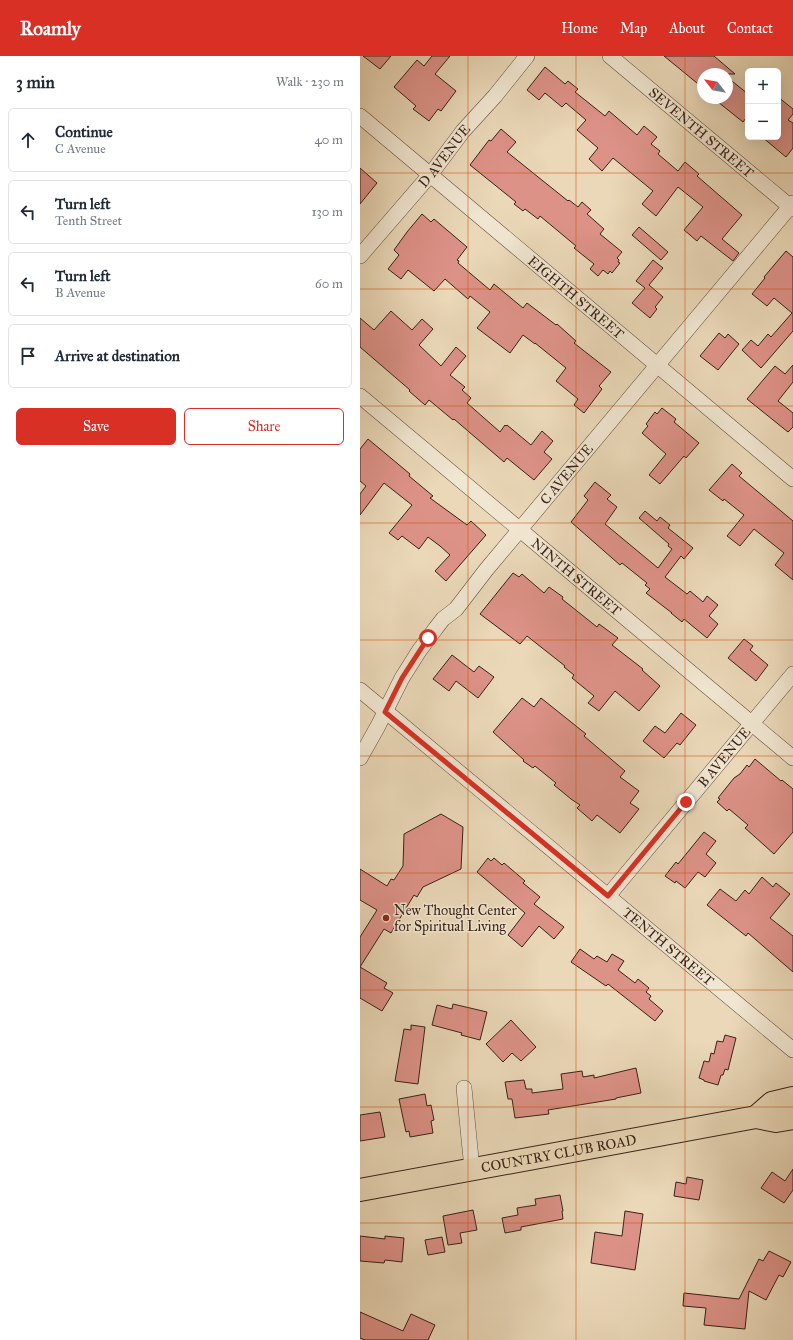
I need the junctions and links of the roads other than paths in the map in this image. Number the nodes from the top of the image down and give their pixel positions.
1 (527, 56) edge
2 (610, 56) edge
3 (360, 116) edge
4 (430, 175) junction
5 (792, 206) edge
6 (360, 256) edge
7 (658, 365) junction
8 (360, 396) edge
9 (793, 479) edge
10 (520, 530) junction
11 (793, 674) edge
12 (360, 690) edge
13 (385, 712) junction
14 (752, 723) junction
15 (360, 758) edge
16 (793, 758) edge
17 (608, 896) junction
18 (793, 1050) edge
19 (464, 1088) dead end
20 (793, 1098) edge
21 (756, 1116) junction
22 (793, 1118) edge
23 (472, 1169) junction
24 (360, 1190) edge

1 - 4 street, D AVENUE
2 - 5 street, SEVENTH STREET
3 - 4 street, EIGHTH STREET
4 - 6 street, D AVENUE
4 - 7 street, EIGHTH STREET
5 - 7 street, C AVENUE
7 - 9 street, EIGHTH STREET
7 - 10 street, C AVENUE
8 - 10 street, NINTH STREET
10 - 13 street, C AVENUE
10 - 14 street, NINTH STREET
11 - 14 street, B AVENUE
12 - 13 street, TENTH STREET
13 - 15 street, C AVENUE
13 - 17 street, TENTH STREET
14 - 16 street, NINTH STREET
14 - 17 street, B AVENUE
17 - 18 street, TENTH STREET
19 - 23 street
20 - 21 main road, COUNTRY CLUB ROAD
21 - 22 main road, COUNTRY CLUB ROAD
21 - 23 main road, COUNTRY CLUB ROAD
23 - 24 main road, COUNTRY CLUB ROAD

